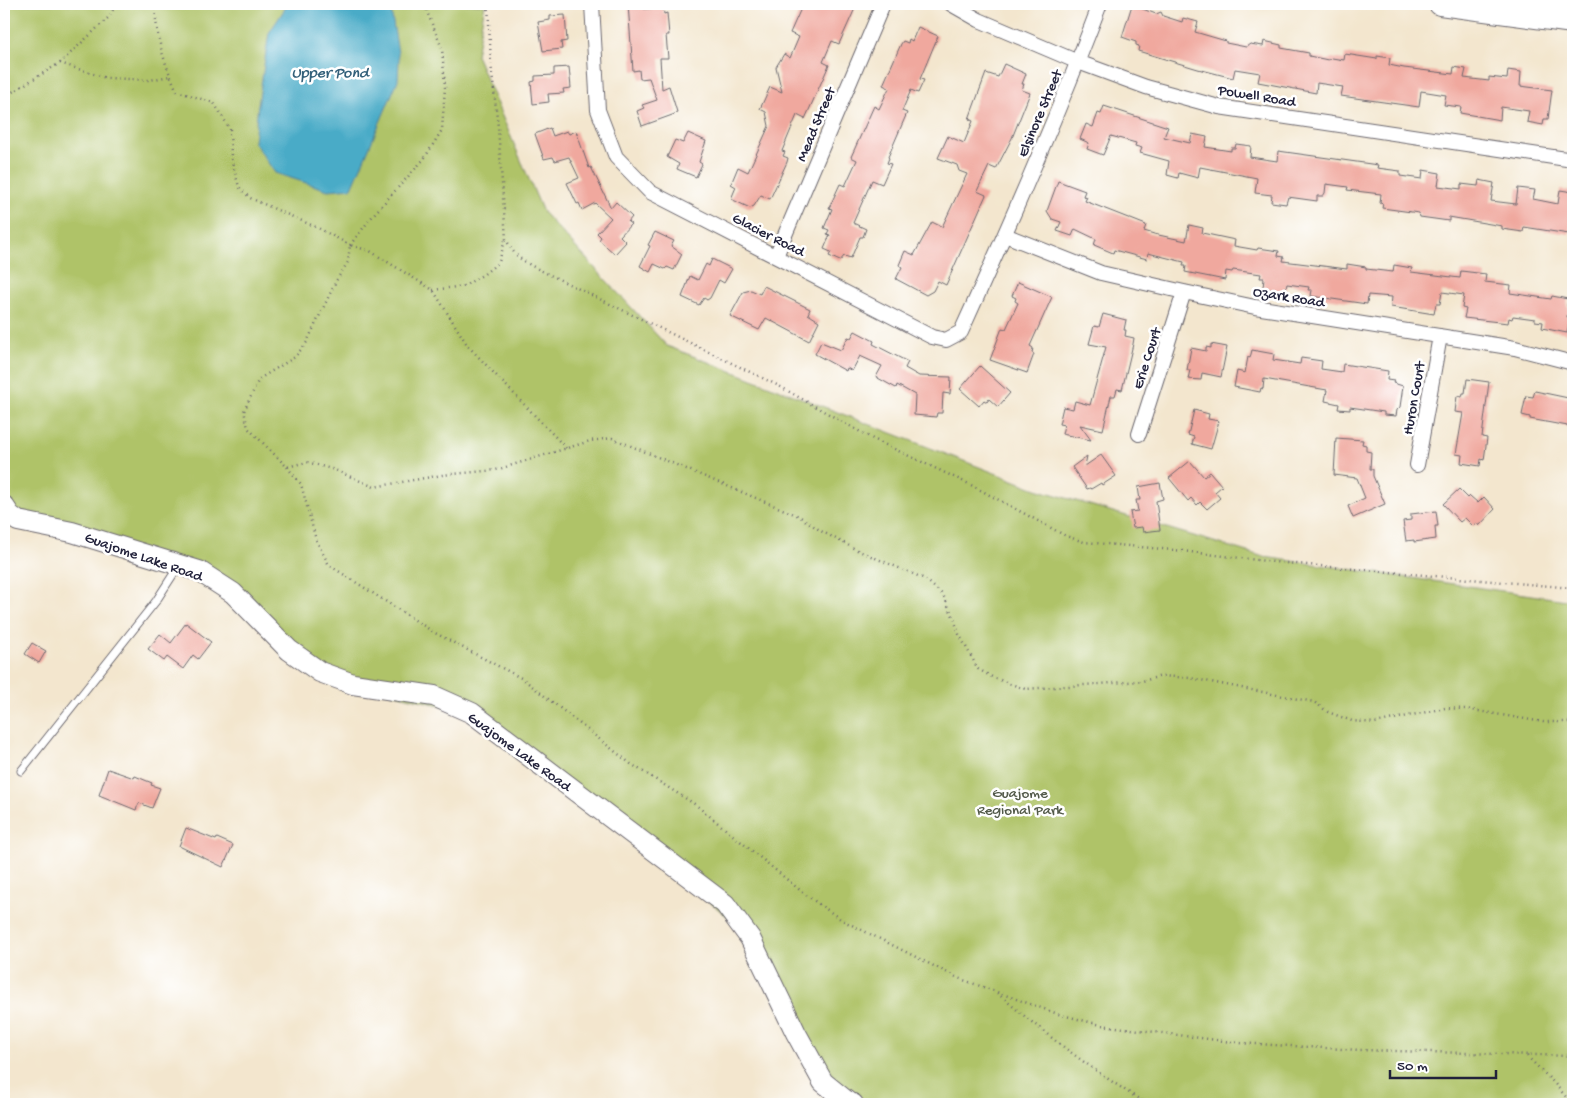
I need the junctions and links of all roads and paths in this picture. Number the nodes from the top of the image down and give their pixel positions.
1 (116, 4) edge
2 (155, 4) edge
3 (426, 4) edge
4 (488, 4) edge
5 (592, 4) edge
6 (883, 4) edge
7 (951, 4) edge
8 (1100, 4) edge
9 (1440, 4) edge
10 (1573, 22) edge
11 (1078, 62) junction
12 (60, 63) junction
13 (170, 76) junction
14 (4, 96) edge
15 (1573, 160) edge
16 (1005, 235) junction
17 (506, 239) junction
18 (350, 245) junction
19 (776, 256) junction
20 (432, 290) junction
21 (1184, 292) junction
22 (1440, 336) junction
23 (1573, 363) edge
24 (1139, 434) dead end
25 (566, 448) junction
26 (1418, 465) dead end
27 (287, 467) junction
28 (6, 514) edge
29 (179, 565) junction
30 (1573, 588) edge
31 (1573, 722) edge
32 (21, 771) dead end
33 (994, 991) junction
34 (1527, 1056) junction
35 (1573, 1056) edge
36 (853, 1104) edge
37 (1148, 1104) edge
38 (1572, 1104) edge

1 - 12 path
2 - 13 path
3 - 18 path
4 - 17 path
5 - 19 street, Glacier Road
6 - 19 street, Mead Street
7 - 11 street, Powell Road
8 - 11 street, Elsinore Street
9 - 10 main road
11 - 15 street, Powell Road
11 - 16 street, Elsinore Street
12 - 13 path
12 - 14 path
13 - 18 path
16 - 19 street, Glacier Road
16 - 21 street, Ozark Road
17 - 20 path
17 - 30 path
18 - 20 path
18 - 27 path
20 - 25 path
21 - 22 street, Ozark Road
21 - 24 street, Erie Court
22 - 23 street, Ozark Road
22 - 26 street, Huron Court
25 - 27 path
25 - 31 path
27 - 33 path
28 - 29 street, Guajome Lake Road
29 - 32 lane
29 - 36 street, Guajome Lake Road
33 - 34 path
33 - 37 path
34 - 35 path
34 - 38 path

